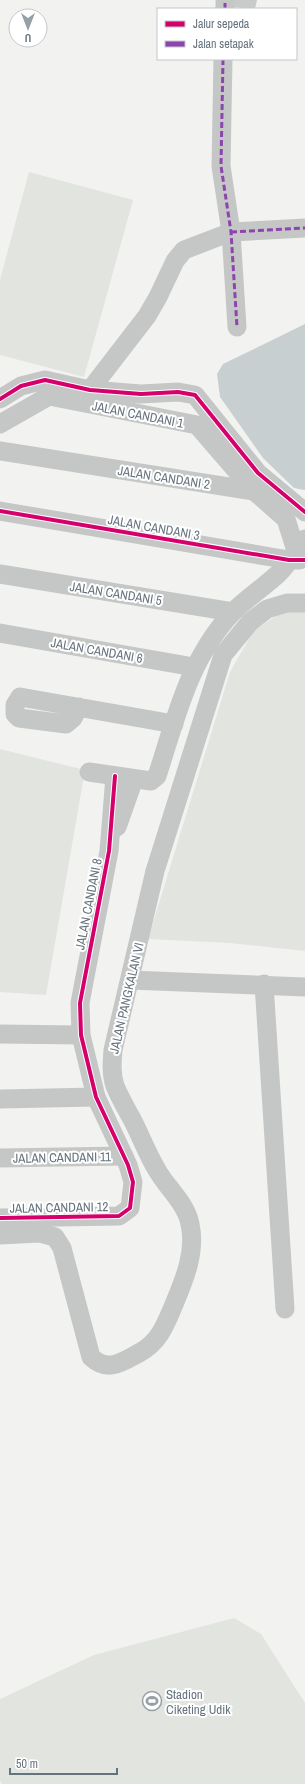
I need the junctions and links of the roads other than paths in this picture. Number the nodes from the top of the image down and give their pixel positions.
1 (224, 60) edge
2 (305, 228) edge
3 (231, 232) junction
4 (237, 327) dead end
5 (90, 390) junction
6 (0, 399) edge
7 (0, 424) edge
8 (0, 451) edge
9 (254, 491) junction
10 (0, 511) edge
11 (305, 512) edge
12 (299, 552) edge
13 (0, 574) edge
14 (305, 603) edge
15 (233, 612) junction
16 (0, 633) edge
17 (194, 667) junction
18 (79, 707) dead end
19 (174, 724) junction
20 (89, 772) dead end
21 (115, 776) junction
22 (142, 780) junction
23 (109, 850) junction
24 (130, 980) junction
25 (264, 984) junction
26 (305, 987) edge
27 (0, 1034) edge
28 (81, 1036) junction
29 (96, 1097) junction
30 (0, 1099) edge
31 (124, 1156) junction
32 (0, 1158) edge
33 (119, 1216) joint
34 (0, 1218) edge
35 (0, 1235) edge
36 (286, 1309) dead end

1 - 3 street
2 - 3 street
3 - 4 street
3 - 5 street
5 - 6 street
5 - 11 street
7 - 9 street, JALAN CANDANI 1
8 - 9 street, JALAN CANDANI 2
9 - 12 street
10 - 12 street, JALAN CANDANI 3
12 - 15 street, JALAN CANDANI 8
13 - 15 street, JALAN CANDANI 5
14 - 24 street, JALAN PANGKALAN VI
15 - 17 street, JALAN CANDANI 8
16 - 17 street, JALAN CANDANI 6
17 - 19 street, JALAN CANDANI 8
18 - 19 street
19 - 22 street, JALAN CANDANI 8
20 - 21 street
21 - 22 street
21 - 23 street, JALAN CANDANI 8
22 - 23 street, JALAN CANDANI 8
23 - 28 street, JALAN CANDANI 8
24 - 25 street
24 - 35 street, JALAN PANGKALAN VI
25 - 26 street
25 - 36 street
27 - 28 street
28 - 29 street, JALAN CANDANI 8
29 - 30 street
29 - 31 street, JALAN CANDANI 8
31 - 32 street, JALAN CANDANI 11
31 - 33 street, JALAN CANDANI 8
33 - 34 street, JALAN CANDANI 12

